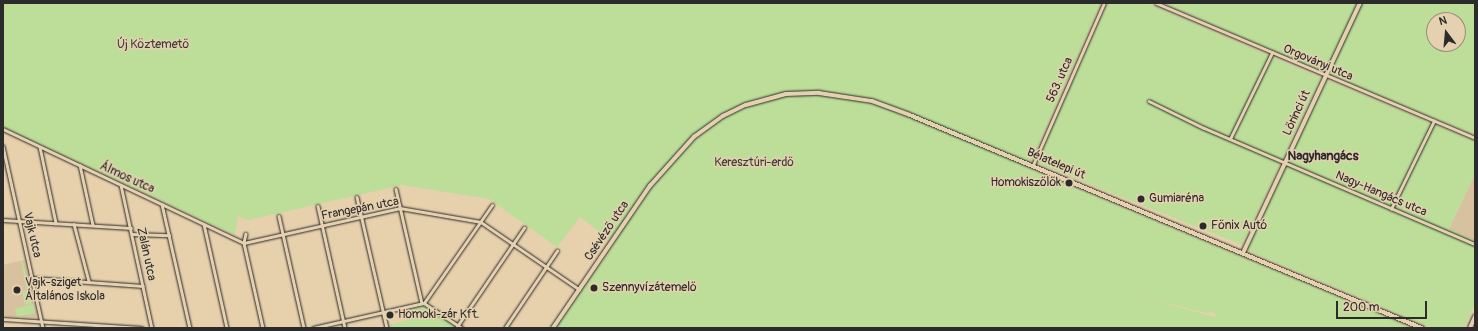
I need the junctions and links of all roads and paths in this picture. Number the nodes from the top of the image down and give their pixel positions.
1 (1104, 3) edge
2 (1156, 3) edge
3 (1360, 3) edge
4 (1272, 53) junction
5 (1326, 76) junction
6 (1149, 101) dead end
7 (1434, 121) junction
8 (3, 129) edge
9 (1475, 138) edge
10 (1230, 139) junction
11 (3, 146) edge
12 (40, 147) junction
13 (682, 148) joint
14 (1285, 163) junction
15 (80, 165) junction
16 (1033, 165) junction
17 (121, 185) junction
18 (396, 189) dead end
19 (357, 197) dead end
20 (162, 204) junction
21 (492, 205) dead end
22 (318, 206) dead end
23 (400, 208) junction
24 (1391, 208) junction
25 (279, 216) dead end
26 (362, 217) junction
27 (3, 220) edge
28 (19, 220) junction
29 (481, 222) junction
30 (56, 223) junction
31 (74, 224) junction
32 (204, 224) junction
33 (93, 225) junction
34 (322, 226) junction
35 (131, 228) junction
36 (524, 228) dead end
37 (132, 234) junction
38 (246, 234) dead end
39 (283, 234) junction
40 (169, 235) junction
41 (244, 243) junction
42 (513, 244) junction
43 (1475, 244) edge
44 (557, 251) dead end
45 (1242, 253) junction
46 (546, 267) junction
47 (32, 278) junction
48 (89, 282) junction
49 (144, 286) junction
50 (579, 289) junction
51 (423, 303) junction
52 (383, 313) junction
53 (1475, 316) edge
54 (3, 319) edge
55 (42, 321) junction
56 (344, 321) junction
57 (457, 327) edge
58 (43, 328) edge
59 (142, 328) edge
60 (152, 328) edge
61 (190, 328) edge
62 (227, 328) edge
63 (263, 328) edge
64 (304, 328) edge
65 (313, 328) edge
66 (345, 328) edge
67 (387, 328) edge
68 (462, 328) edge
69 (505, 328) edge
70 (553, 328) edge
71 (1422, 328) edge
72 (1470, 328) edge

1 - 16 street, 563. utca
2 - 4 street, Orgoványi utca
3 - 5 main road, Lőrinci út
4 - 5 street, Orgoványi utca
4 - 10 street
5 - 7 street, Orgoványi utca
5 - 14 main road, Lőrinci út
6 - 10 street, Nagy-Hangács utca
7 - 9 street, Orgoványi utca
7 - 24 street
8 - 12 street, Álmos utca
10 - 14 street, Nagy-Hangács utca
11 - 28 street, Vajk utca
12 - 15 street, Álmos utca
12 - 30 street
13 - 16 main road, Bélatelepi út
13 - 50 main road, Csévéző utca
14 - 24 street, Nagy-Hangács utca
14 - 45 main road, Lőrinci út
15 - 17 street, Álmos utca
15 - 33 street
16 - 45 main road, Bélatelepi út
17 - 20 street, Álmos utca
17 - 35 street, Zalán utca
18 - 23 street
19 - 26 street
20 - 32 street, Álmos utca
20 - 40 street
21 - 29 street
22 - 34 street
23 - 26 street, Frangepán utca
23 - 29 street, Frangepán utca
23 - 51 street
24 - 43 street, Nagy-Hangács utca
25 - 39 street
26 - 34 street, Frangepán utca
26 - 52 street
27 - 28 street
28 - 30 street
28 - 47 street, Vajk utca
29 - 42 street, Frangepán utca
29 - 51 street
30 - 31 street
31 - 33 street
31 - 48 street
32 - 41 street, Álmos utca
32 - 62 street
33 - 35 street
34 - 39 street, Frangepán utca
34 - 56 street
35 - 37 street, Zalán utca
36 - 42 street
37 - 40 street
37 - 49 street, Zalán utca
38 - 41 street
39 - 41 street, Frangepán utca
39 - 64 street
40 - 61 street
41 - 63 street
42 - 46 street, Frangepán utca
42 - 57 street
44 - 46 street
45 - 71 main road, Bélatelepi út
46 - 50 street, Frangepán utca
46 - 69 street
47 - 48 street
47 - 55 street, Vajk utca
48 - 49 street
49 - 60 street, Zalán utca
50 - 70 main road, Csévéző utca
51 - 52 street
51 - 57 street
52 - 56 street
52 - 67 street
53 - 72 main road
54 - 55 street
55 - 58 street, Vajk utca
55 - 59 street
56 - 65 street
56 - 66 street
57 - 68 street

